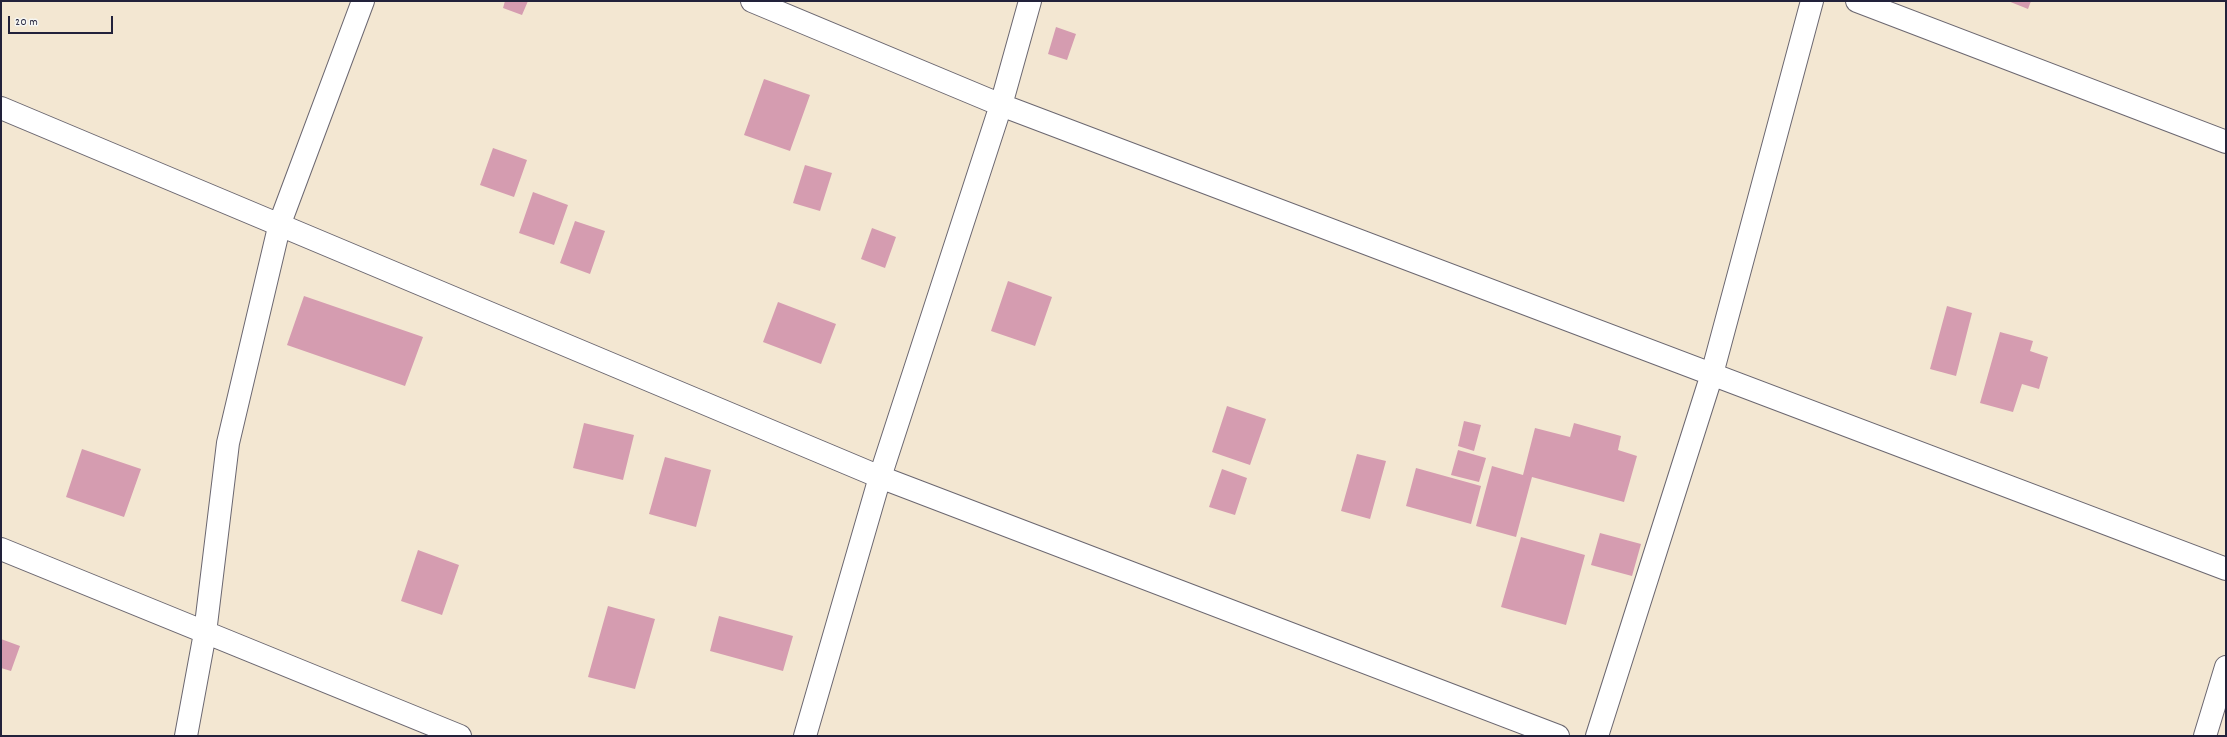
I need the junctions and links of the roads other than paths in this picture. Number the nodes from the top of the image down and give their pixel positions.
1 (363, 1) edge
2 (752, 1) edge
3 (1030, 1) edge
4 (1812, 1) edge
5 (1857, 1) edge
6 (1001, 105) junction
7 (1, 108) edge
8 (2226, 142) edge
9 (280, 224) junction
10 (1712, 374) junction
11 (880, 477) junction
12 (1, 550) edge
13 (2226, 569) edge
14 (205, 632) junction
15 (2226, 667) edge
16 (186, 736) edge
17 (460, 736) edge
18 (805, 736) edge
19 (1558, 736) edge
20 (1597, 736) edge
21 (2205, 736) edge

1 - 9 street
2 - 6 street
3 - 6 street
4 - 10 street
5 - 8 street
6 - 10 street
6 - 11 street
7 - 9 street
9 - 11 street
9 - 14 street
10 - 13 street
10 - 20 street
11 - 18 street
11 - 19 street
12 - 14 street
14 - 16 street
14 - 17 street
15 - 21 street

